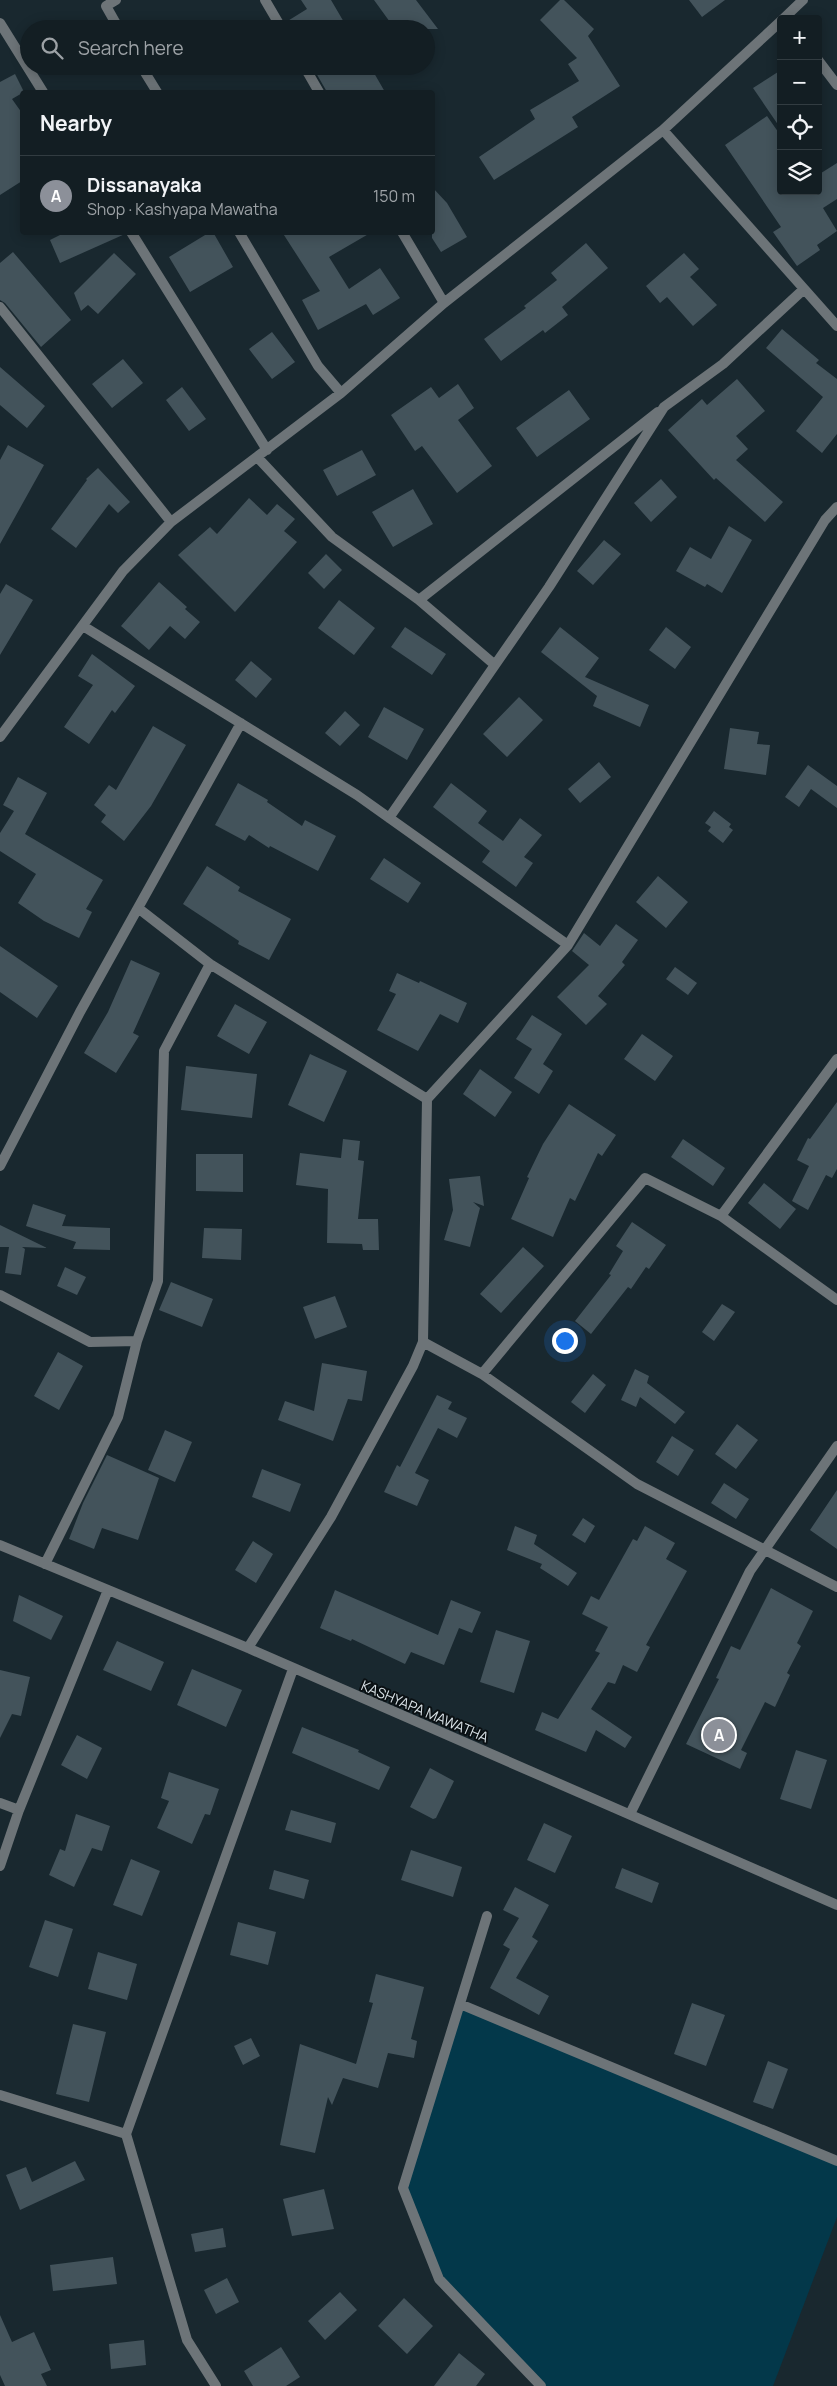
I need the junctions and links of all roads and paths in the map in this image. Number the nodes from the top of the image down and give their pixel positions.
1 (116, 0) edge
2 (264, 0) edge
3 (803, 0) edge
4 (788, 15) edge
5 (114, 20) edge
6 (276, 20) edge
7 (0, 23) edge
8 (777, 25) edge
9 (20, 54) edge
10 (822, 65) edge
11 (33, 75) edge
12 (147, 75) edge
13 (309, 75) edge
14 (837, 85) edge
15 (43, 90) edge
16 (156, 90) edge
17 (318, 90) edge
18 (663, 130) junction
19 (133, 235) edge
20 (241, 235) edge
21 (404, 235) edge
22 (804, 290) junction
23 (444, 303) junction
24 (0, 307) edge
25 (837, 326) edge
26 (341, 393) junction
27 (664, 407) junction
28 (267, 450) junction
29 (257, 457) junction
30 (837, 507) edge
31 (171, 522) junction
32 (419, 600) junction
33 (83, 626) junction
34 (495, 665) junction
35 (241, 723) junction
36 (0, 737) edge
37 (390, 818) junction
38 (138, 908) junction
39 (568, 945) junction
40 (210, 964) junction
41 (837, 1059) edge
42 (426, 1099) junction
43 (0, 1166) edge
44 (721, 1216) junction
45 (0, 1295) edge
46 (837, 1300) edge
47 (137, 1341) junction
48 (423, 1342) junction
49 (482, 1374) junction
50 (837, 1446) edge
51 (0, 1545) edge
52 (765, 1550) junction
53 (45, 1564) junction
54 (837, 1587) edge
55 (108, 1590) junction
56 (248, 1648) junction
57 (293, 1669) junction
58 (0, 1803) edge
59 (19, 1810) junction
60 (630, 1814) junction
61 (0, 1866) edge
62 (837, 1906) edge
63 (488, 1916) dead end
64 (460, 2004) junction
65 (0, 2095) edge
66 (126, 2134) junction
67 (837, 2161) edge
68 (216, 2386) edge
69 (541, 2386) edge

1 - 5 street
2 - 6 street
3 - 4 street
7 - 9 street
8 - 18 street
10 - 14 street
11 - 15 street
12 - 16 street
13 - 17 street
18 - 22 street
18 - 23 street
19 - 28 street
20 - 26 street
21 - 23 street
22 - 25 street
22 - 27 street
23 - 26 street
24 - 31 street
26 - 28 street
27 - 32 street
27 - 34 street
28 - 29 street
29 - 31 street
29 - 32 street
30 - 39 street
31 - 33 street
32 - 34 street
33 - 35 street
33 - 36 street
34 - 37 street
35 - 37 street
35 - 38 street
37 - 39 street
38 - 40 street
38 - 43 street
39 - 42 street
40 - 42 street
40 - 47 street
41 - 44 street
42 - 48 street
44 - 46 street
44 - 49 street
45 - 47 street
47 - 53 street
48 - 49 street
48 - 56 street
49 - 52 street
50 - 52 street
51 - 53 street, KASHYAPA MAWATHA
52 - 54 street
52 - 60 street
53 - 55 street, KASHYAPA MAWATHA
55 - 56 street, KASHYAPA MAWATHA
55 - 59 street
56 - 57 street, KASHYAPA MAWATHA
57 - 60 street, KASHYAPA MAWATHA
57 - 66 street
58 - 59 street
59 - 61 street
60 - 62 street, KASHYAPA MAWATHA
63 - 64 street
64 - 67 street
64 - 69 street
65 - 66 street
66 - 68 street

